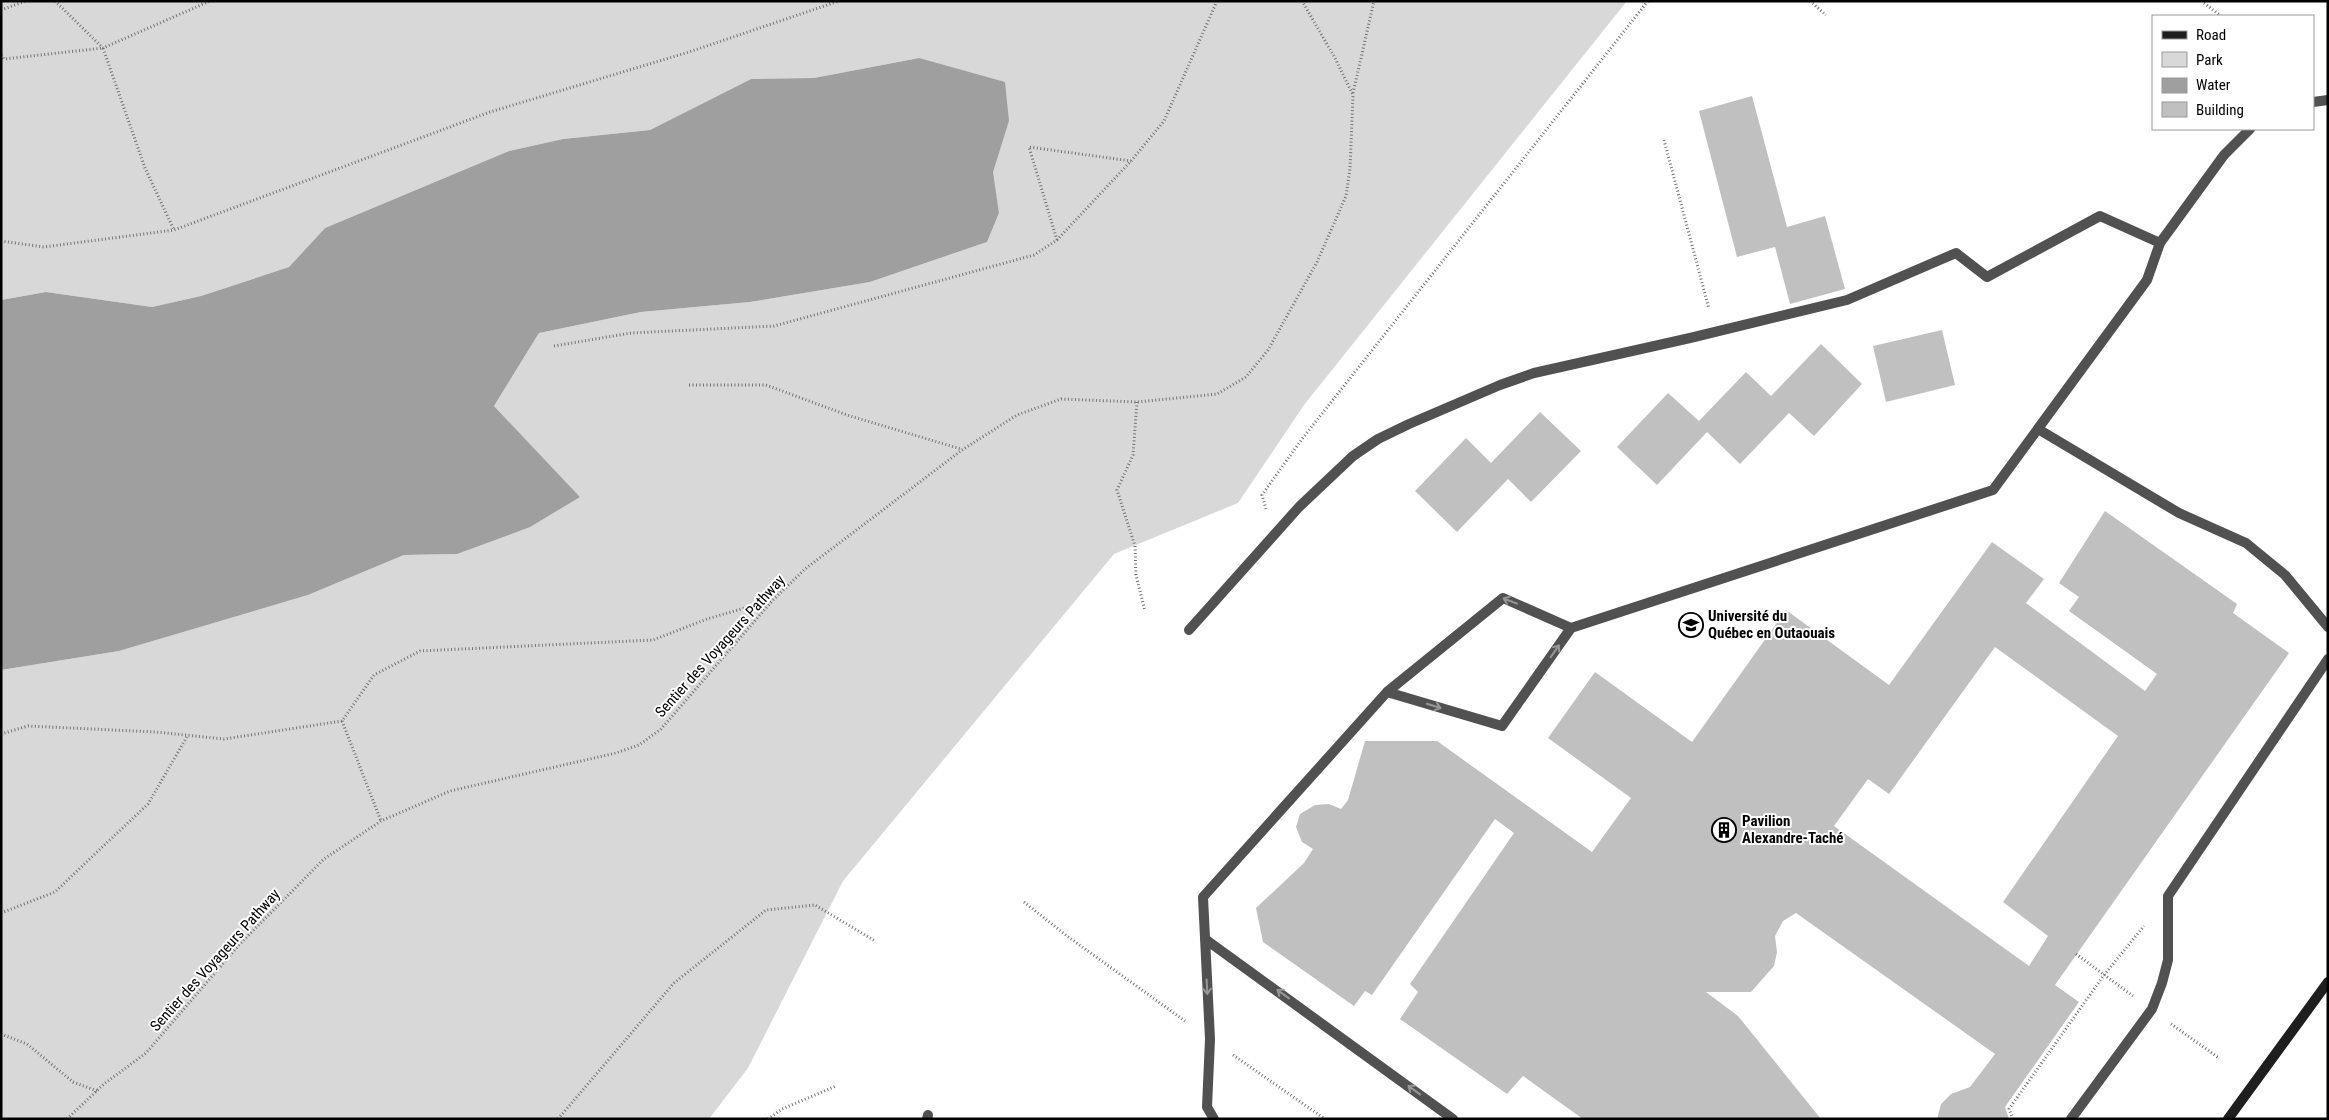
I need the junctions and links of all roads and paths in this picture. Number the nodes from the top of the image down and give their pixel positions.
1 (26, 1) edge
2 (55, 1) edge
3 (210, 1) edge
4 (839, 1) edge
5 (1217, 1) edge
6 (1302, 1) edge
7 (1374, 1) edge
8 (1648, 1) edge
9 (1810, 1) edge
10 (2204, 3) dead end
11 (1, 10) edge
12 (1826, 15) dead end
13 (2220, 15) edge
14 (103, 48) junction
15 (1, 55) edge
16 (3, 59) edge
17 (1352, 95) junction
18 (2328, 100) edge
19 (2314, 102) edge
20 (2249, 130) edge
21 (1664, 140) dead end
22 (1131, 161) junction
23 (174, 230) junction
24 (1057, 240) junction
25 (1, 241) edge
26 (2160, 242) junction
27 (1715, 332) junction
28 (554, 346) dead end
29 (689, 386) dead end
30 (1137, 402) junction
31 (2038, 429) junction
32 (962, 450) junction
33 (1262, 495) dead end
34 (773, 600) junction
35 (1145, 611) dead end
36 (2328, 627) edge
37 (1571, 628) junction
38 (1189, 630) dead end
39 (2328, 660) edge
40 (1387, 692) junction
41 (342, 721) junction
42 (1, 734) edge
43 (188, 735) junction
44 (382, 821) junction
45 (2168, 896) junction
46 (1024, 902) dead end
47 (1, 913) edge
48 (1205, 939) junction
49 (875, 941) dead end
50 (2076, 954) dead end
51 (2104, 975) junction
52 (2328, 982) edge
53 (2139, 1001) dead end
54 (2168, 1022) dead end
55 (1, 1034) edge
56 (1210, 1039) junction
57 (2219, 1058) dead end
58 (836, 1086) dead end
59 (98, 1091) junction
60 (67, 1119) edge
61 (558, 1119) edge
62 (768, 1119) edge
63 (1214, 1119) edge
64 (1325, 1119) edge
65 (1453, 1119) edge
66 (2013, 1119) edge
67 (2071, 1119) edge
68 (2228, 1119) edge

1 - 11 path
2 - 14 path
3 - 14 path
4 - 23 path
5 - 22 path
6 - 17 path, Sentier des Voyageurs Pathway
7 - 17 path, Sentier des Voyageurs Pathway
8 - 33 path
9 - 12 path
10 - 13 path
14 - 16 path
14 - 23 path
15 - 16 path
17 - 30 path, Sentier des Voyageurs Pathway
18 - 19 lane
20 - 26 lane
21 - 27 path
22 - 24 path
22 - 24 path
23 - 25 path
24 - 28 path
26 - 27 lane
26 - 31 lane
27 - 38 lane
29 - 32 path
30 - 32 path, Sentier des Voyageurs Pathway
30 - 35 path
31 - 36 lane
31 - 37 lane
32 - 34 path, Sentier des Voyageurs Pathway
34 - 41 path
34 - 44 path, Sentier des Voyageurs Pathway
37 -> 40 lane
40 -> 37 lane
39 - 45 lane
40 - 48 lane
41 - 43 path
41 - 44 path
42 - 43 path
43 - 47 path
44 - 59 path, Sentier des Voyageurs Pathway
45 - 51 path
45 - 67 lane
46 - 56 path
48 -> 56 lane
65 -> 48 lane
49 - 61 path
50 - 51 path
51 - 53 path
51 - 66 path
52 - 68 main road
54 - 57 path
55 - 59 path
56 - 63 lane
56 - 64 path
58 - 62 path
59 - 60 path, Sentier des Voyageurs Pathway

